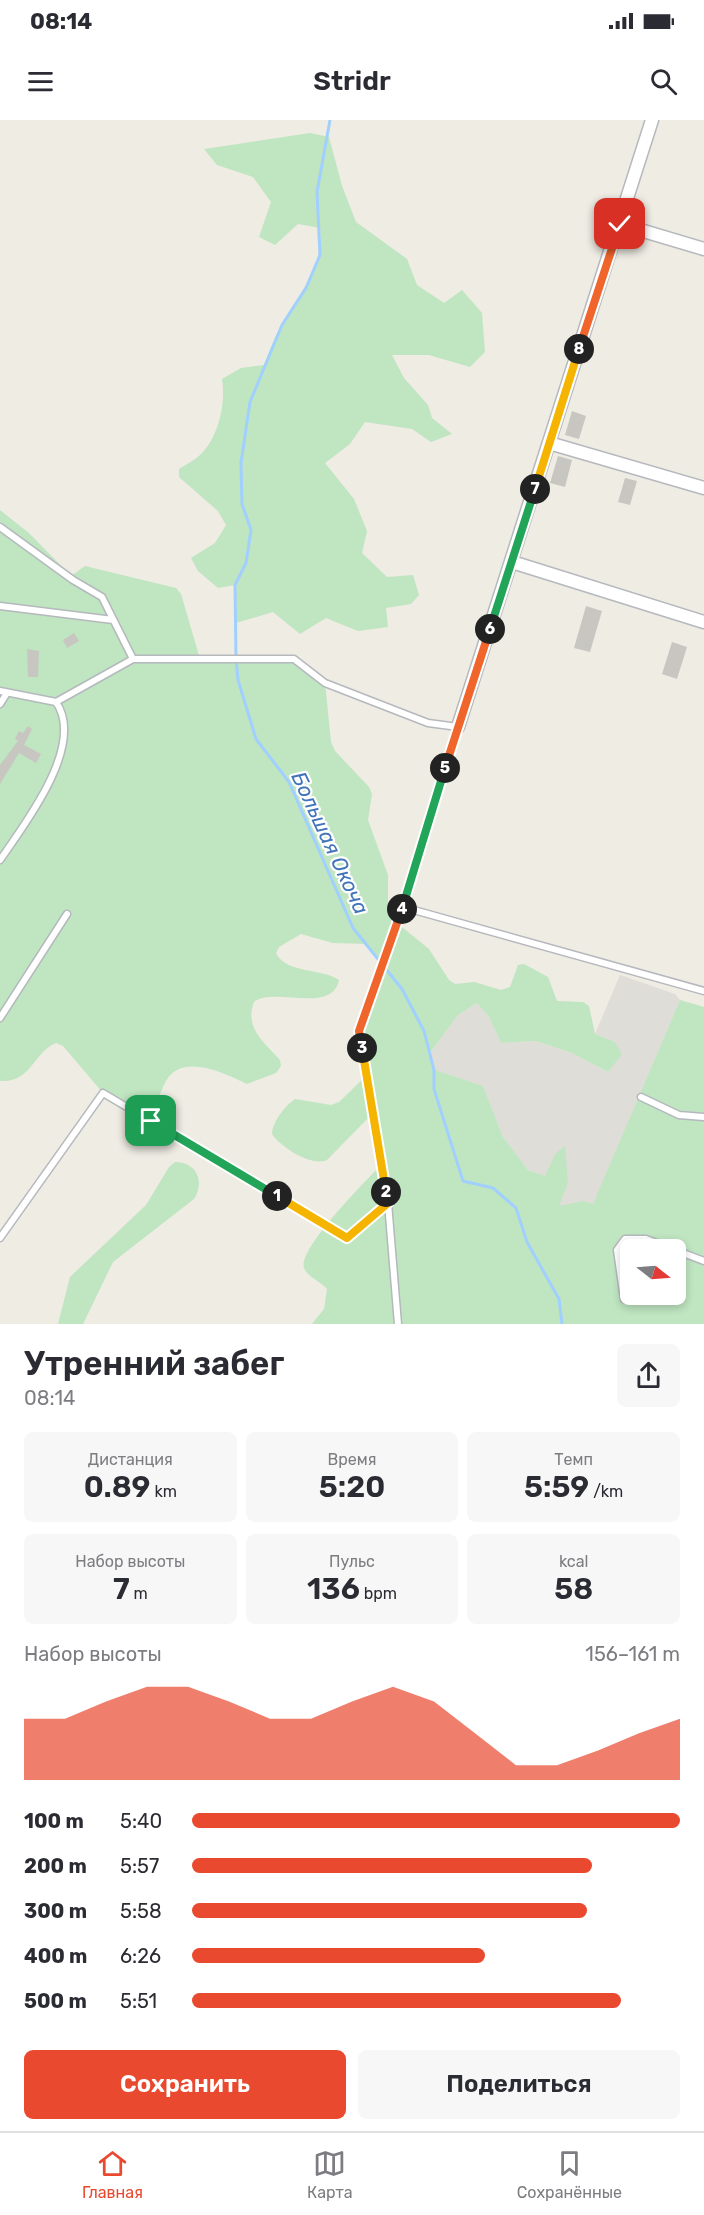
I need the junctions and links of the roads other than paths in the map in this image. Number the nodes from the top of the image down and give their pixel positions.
1 (652, 120) edge
2 (620, 224) junction
3 (704, 249) edge
4 (549, 443) junction
5 (704, 488) edge
6 (0, 526) edge
7 (512, 562) junction
8 (0, 606) edge
9 (113, 620) junction
10 (704, 622) edge
11 (134, 659) junction
12 (4, 692) edge
13 (56, 702) junction
14 (0, 704) edge
15 (458, 727) junction
16 (0, 860) edge
17 (403, 907) junction
18 (67, 914) dead end
19 (704, 991) edge
20 (1, 1015) edge
21 (641, 1097) dead end
22 (704, 1117) edge
23 (388, 1203) junction
24 (0, 1238) edge
25 (620, 1246) edge
26 (686, 1254) edge
27 (704, 1261) edge
28 (620, 1271) edge
29 (398, 1324) edge

1 - 2 street
2 - 3 street
2 - 4 street
4 - 5 street
4 - 7 street
6 - 9 lane
7 - 10 street
7 - 15 street
8 - 9 lane
9 - 11 lane
11 - 13 lane
11 - 15 lane
12 - 13 lane
12 - 14 lane
13 - 16 lane
15 - 17 lane
17 - 19 lane
17 - 23 lane
18 - 20 lane
21 - 22 lane
23 - 24 lane
23 - 29 lane
25 - 28 lane
26 - 27 lane

